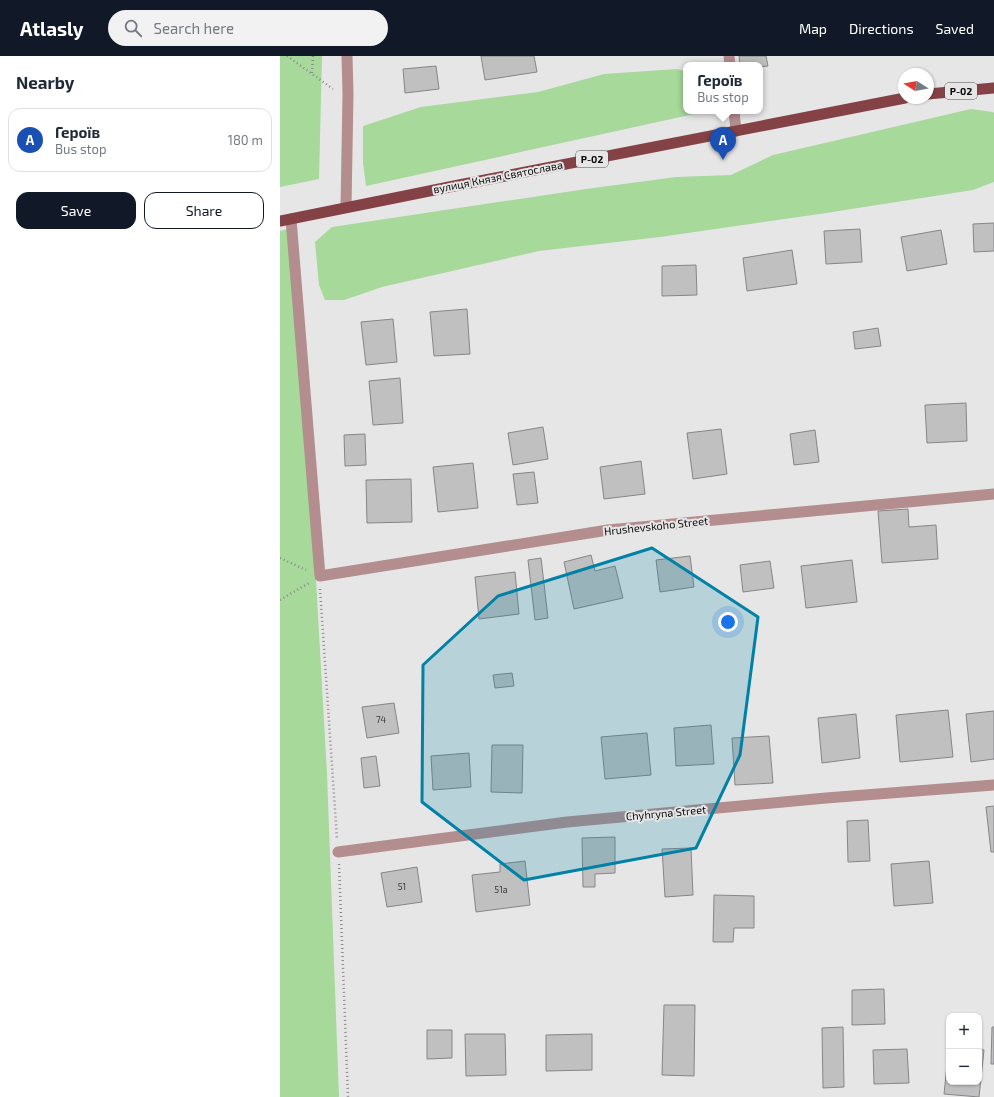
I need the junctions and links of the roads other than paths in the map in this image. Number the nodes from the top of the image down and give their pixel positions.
1 (347, 56) edge
2 (994, 88) edge
3 (934, 93) edge
4 (898, 99) edge
5 (734, 114) edge
6 (736, 132) junction
7 (346, 207) junction
8 (285, 220) edge
9 (994, 494) edge
10 (994, 784) edge
11 (338, 852) dead end

1 - 7 street
2 - 3 main road, Р-02
4 - 6 main road, вулиця Князя Святослава / Р-02
5 - 6 street
6 - 7 main road, вулиця Князя Святослава / Р-02
7 - 8 main road, вулиця Князя Святослава / Р-02
8 - 9 street, Hrushevskoho Street
10 - 11 street, Chyhryna Street

